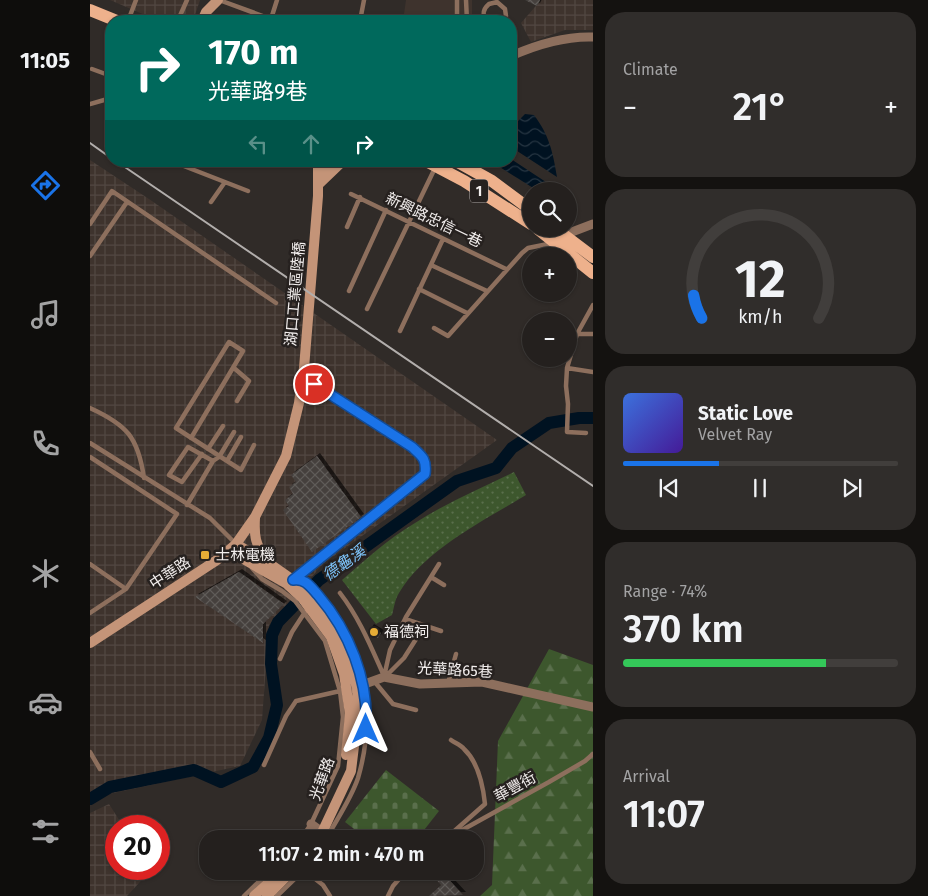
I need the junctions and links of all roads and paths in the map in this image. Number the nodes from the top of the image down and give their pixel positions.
1 (136, 0) edge
2 (187, 0) edge
3 (218, 0) edge
4 (277, 0) edge
5 (364, 0) edge
6 (457, 0) edge
7 (466, 0) edge
8 (90, 10) edge
9 (130, 15) edge
10 (180, 15) edge
11 (205, 15) edge
12 (260, 15) edge
13 (272, 15) edge
14 (361, 15) edge
15 (458, 15) edge
16 (467, 15) edge
17 (483, 15) edge
18 (506, 15) edge
19 (90, 16) edge
20 (105, 16) edge
21 (105, 22) edge
22 (593, 37) edge
23 (517, 54) edge
24 (92, 69) dead end
25 (105, 74) edge
26 (105, 100) edge
27 (90, 104) edge
28 (186, 167) edge
29 (314, 167) edge
30 (318, 167) edge
31 (326, 167) edge
32 (337, 167) edge
33 (432, 167) edge
34 (440, 167) edge
35 (466, 167) edge
36 (225, 182) junction
37 (318, 185) junction
38 (248, 191) dead end
39 (351, 194) dead end
40 (360, 197) junction
41 (127, 202) junction
42 (211, 202) dead end
43 (522, 204) edge
44 (386, 210) junction
45 (522, 218) edge
46 (409, 222) junction
47 (90, 224) edge
48 (593, 224) edge
49 (347, 227) dead end
50 (577, 230) edge
51 (556, 237) edge
52 (560, 237) edge
53 (561, 237) edge
54 (443, 239) junction
55 (90, 256) edge
56 (593, 257) edge
57 (431, 265) junction
58 (506, 269) junction
59 (593, 272) edge
60 (419, 289) junction
61 (349, 291) dead end
62 (487, 291) junction
63 (276, 303) dead end
64 (593, 305) edge
65 (367, 309) dead end
66 (467, 313) junction
67 (434, 328) dead end
68 (400, 331) dead end
69 (577, 334) joint
70 (593, 334) edge
71 (234, 368) junction
72 (568, 368) joint
73 (593, 372) edge
74 (314, 384) dead end
75 (237, 400) dead end
76 (90, 408) edge
77 (223, 426) dead end
78 (234, 432) dead end
79 (586, 433) dead end
80 (241, 437) dead end
81 (191, 438) junction
82 (90, 443) edge
83 (254, 445) dead end
84 (208, 449) junction
85 (202, 454) junction
86 (219, 457) junction
87 (90, 458) edge
88 (213, 461) junction
89 (227, 461) junction
90 (144, 478) junction
91 (187, 505) junction
92 (255, 517) junction
93 (236, 544) junction
94 (90, 564) edge
95 (439, 564) dead end
96 (273, 566) junction
97 (431, 577) junction
98 (293, 580) junction
99 (444, 585) dead end
100 (126, 588) junction
101 (301, 593) junction
102 (340, 593) dead end
103 (309, 605) junction
104 (90, 613) edge
105 (405, 619) junction
106 (425, 626) junction
107 (441, 631) dead end
108 (90, 643) edge
109 (456, 654) dead end
110 (280, 658) dead end
111 (384, 678) junction
112 (373, 680) junction
113 (448, 683) junction
114 (360, 686) junction
115 (343, 691) junction
116 (593, 707) edge
117 (416, 710) dead end
118 (451, 740) dead end
119 (90, 752) edge
120 (593, 754) edge
121 (264, 765) dead end
122 (100, 769) dead end
123 (316, 830) edge
124 (331, 830) edge
125 (456, 830) edge
126 (462, 830) edge
127 (261, 880) edge
128 (271, 880) edge
129 (283, 880) edge
130 (294, 880) edge
131 (316, 880) edge
132 (398, 880) edge
133 (244, 896) edge
134 (254, 896) edge
135 (267, 896) edge
136 (277, 896) edge
137 (330, 896) edge
138 (388, 896) edge

1 - 9 lane
2 - 10 lane
3 - 11 street
3 - 12 lane
4 - 13 lane
5 - 14 lane
6 - 15 lane
7 - 16 lane
8 - 20 main road
17 - 18 lane
19 - 21 main road
22 - 23 street
24 - 25 lane
26 - 27 lane
28 - 36 lane
29 - 37 street
30 - 37 street
31 - 37 street
32 - 37 street
33 - 46 lane
34 - 45 main road, 1
35 - 43 main road, 1
36 - 38 lane
36 - 42 lane
37 - 92 street, 湖口工業區陸橋
39 - 40 lane, 新興路忠信一巷
40 - 44 lane, 新興路忠信一巷
40 - 49 lane
41 - 47 lane
41 - 55 lane
41 - 63 lane
44 - 46 lane, 新興路忠信一巷
44 - 61 lane
46 - 54 lane, 新興路忠信一巷
46 - 65 lane
48 - 50 street
51 - 58 lane
52 - 59 main road
53 - 56 main road
54 - 57 lane
54 - 58 lane, 新興路忠信一巷
57 - 60 lane
57 - 62 lane
58 - 62 lane
60 - 66 lane
60 - 68 lane
62 - 66 lane
64 - 69 lane
66 - 67 lane
69 - 70 lane
71 - 75 lane
71 - 81 lane
71 - 81 lane
72 - 73 lane
72 - 79 lane
74 - 98 lane
76 - 90 lane
77 - 84 lane
78 - 86 lane
80 - 89 lane
81 - 84 lane
82 - 90 lane
83 - 89 lane
84 - 86 lane
85 - 85 lane
85 - 88 lane
86 - 88 lane
86 - 89 lane
87 - 100 lane
88 - 91 lane
90 - 91 lane
91 - 93 lane
92 - 93 street, 中華路
92 - 96 street
93 - 96 street, 光華路
93 - 101 street, 光華路
93 - 108 street, 中華路
94 - 100 lane
95 - 97 lane
96 - 98 street, 光華路
97 - 99 lane
97 - 105 lane
98 - 101 street, 光華路
100 - 104 lane
101 - 103 street, 光華路
101 - 103 lane, 光華路
102 - 111 lane
103 - 110 lane
103 - 114 street, 光華路
103 - 115 street, 光華路
105 - 106 lane
105 - 111 lane
106 - 107 lane
106 - 111 lane
109 - 113 lane
111 - 112 street, 光華路65巷
111 - 113 street, 光華路65巷
112 - 114 street, 光華路65巷
112 - 117 lane
113 - 116 street, 光華路65巷
114 - 115 street, 光華路65巷
114 - 123 street, 光華路
114 - 124 lane, 光華路
115 - 121 lane
115 - 123 street, 光華路
118 - 125 lane
119 - 122 lane
120 - 126 lane, 華豐街
127 - 133 lane
128 - 134 street
129 - 135 street
130 - 136 lane
131 - 137 lane
132 - 138 lane

